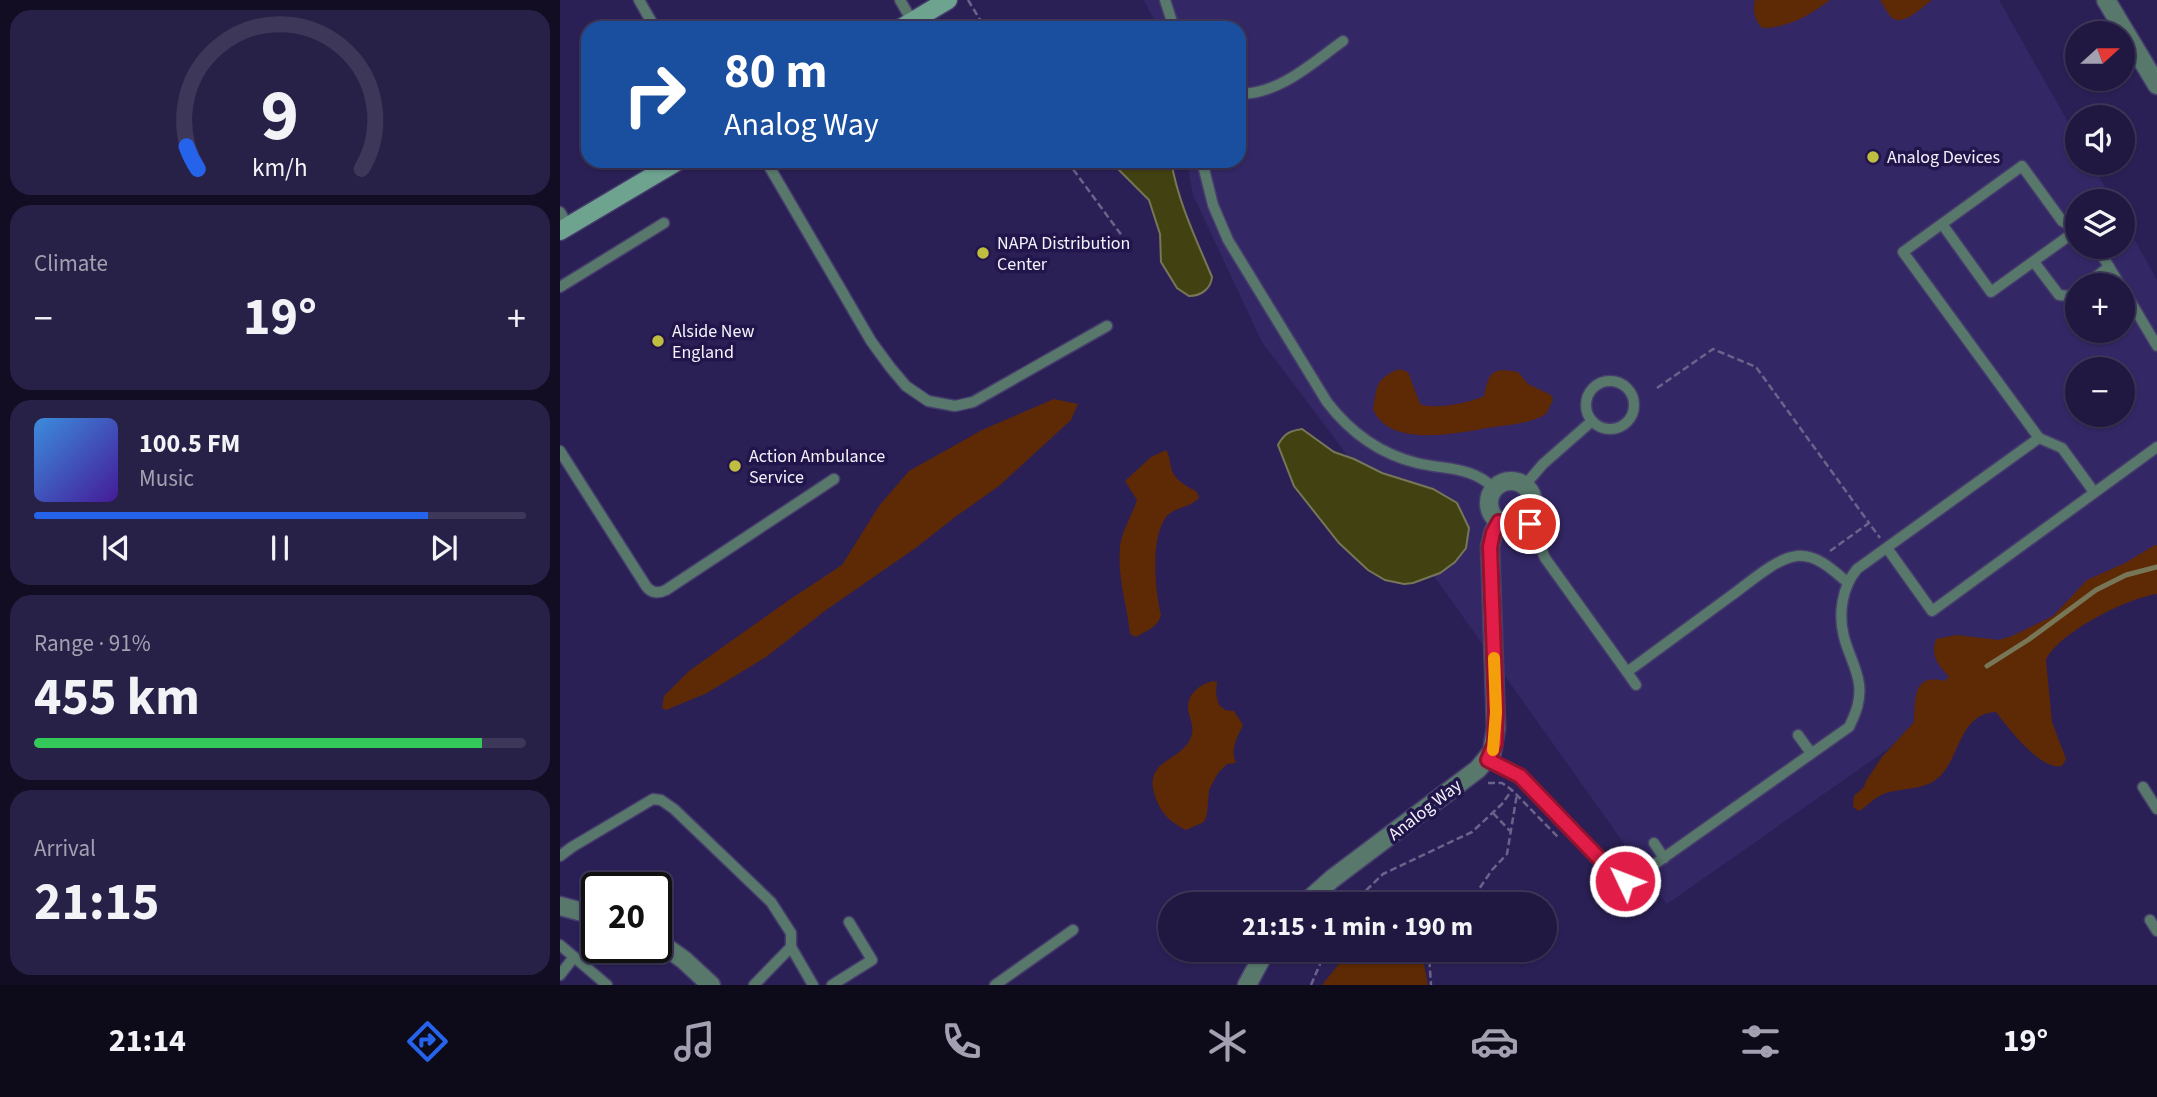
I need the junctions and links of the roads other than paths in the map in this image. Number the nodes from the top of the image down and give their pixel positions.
1 (639, 0) edge
2 (900, 0) edge
3 (948, 0) edge
4 (2106, 0) edge
5 (1168, 1) edge
6 (651, 21) edge
7 (906, 21) edge
8 (914, 21) edge
9 (1172, 21) edge
10 (1343, 41) dead end
11 (2157, 85) edge
12 (1246, 93) edge
13 (665, 168) edge
14 (770, 168) edge
15 (1204, 168) edge
16 (563, 223) edge
17 (664, 223) dead end
18 (2065, 223) edge
19 (1942, 224) junction
20 (2065, 239) edge
21 (2104, 259) edge
22 (2034, 262) junction
23 (2109, 267) junction
24 (2101, 273) edge
25 (2113, 273) edge
26 (560, 287) edge
27 (2065, 296) edge
28 (2135, 309) edge
29 (1107, 326) dead end
30 (2157, 346) edge
31 (1592, 421) junction
32 (2039, 438) junction
33 (2157, 447) edge
34 (560, 451) edge
35 (834, 479) dead end
36 (1525, 485) junction
37 (1494, 488) junction
38 (2094, 492) junction
39 (1527, 519) junction
40 (1499, 522) junction
41 (1887, 548) junction
42 (1848, 583) junction
43 (1627, 672) junction
44 (1636, 685) dead end
45 (1798, 736) dead end
46 (1811, 753) junction
47 (1488, 760) junction
48 (2143, 787) dead end
49 (2157, 808) edge
50 (1654, 843) dead end
51 (560, 856) edge
52 (1664, 858) junction
53 (1318, 892) edge
54 (560, 906) edge
55 (581, 912) edge
56 (2150, 920) dead end
57 (849, 922) dead end
58 (1073, 930) dead end
59 (2157, 931) edge
60 (560, 945) edge
61 (791, 947) junction
62 (672, 951) edge
63 (575, 957) junction
64 (1259, 962) edge
65 (560, 975) edge
66 (607, 985) edge
67 (712, 985) edge
68 (754, 985) edge
69 (813, 985) edge
70 (832, 985) edge
71 (995, 985) edge
72 (1247, 985) edge

1 - 6 lane
2 - 7 lane
3 - 8 street
4 - 11 street
5 - 9 lane
10 - 12 lane
13 - 16 street
14 - 29 lane
15 - 37 lane
17 - 26 lane
18 - 19 lane
19 - 22 lane
19 - 32 lane
20 - 22 lane
21 - 23 lane
22 - 27 lane
23 - 24 lane
23 - 25 lane
28 - 30 lane
31 - 31 lane
31 - 36 lane
32 - 38 lane
32 - 41 lane
33 - 38 lane
34 - 35 lane
36 - 37 street
36 - 39 street
37 - 40 street
38 - 41 lane
39 - 40 street
39 - 43 lane
40 - 47 street
41 - 42 lane
42 - 43 lane
42 - 46 lane
43 - 44 lane
45 - 46 lane
46 - 52 lane
47 - 52 lane
47 - 53 street, Analog Way
48 - 49 lane
50 - 52 lane
51 - 61 lane
54 - 55 street
56 - 59 lane
57 - 70 lane
58 - 71 lane
60 - 63 lane
61 - 68 lane
61 - 69 lane
62 - 67 street
63 - 65 lane
63 - 66 lane
64 - 72 street

